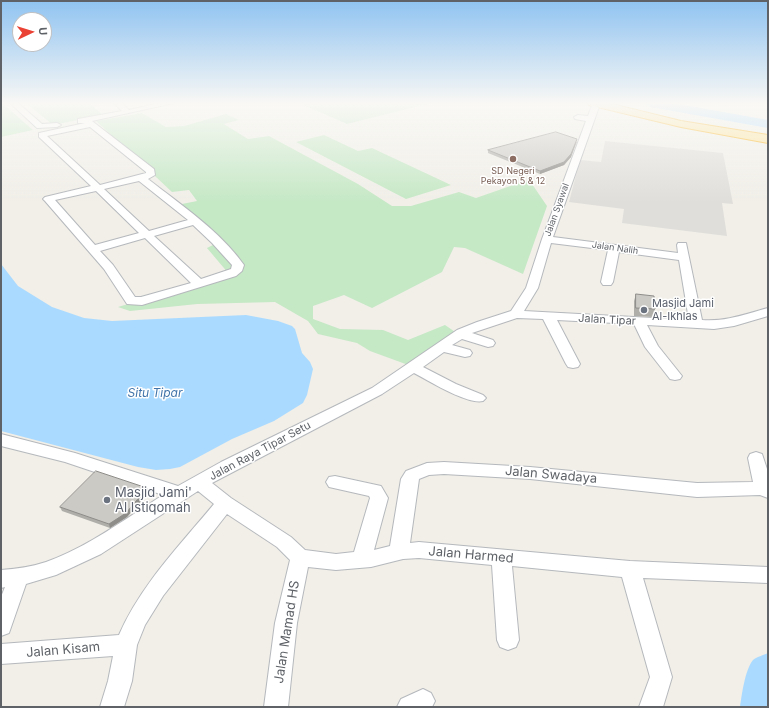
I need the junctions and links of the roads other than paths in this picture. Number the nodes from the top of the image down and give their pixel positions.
1 (43, 136) edge
2 (106, 136) edge
3 (585, 136) edge
4 (756, 136) edge
5 (768, 138) edge
6 (141, 178) junction
7 (98, 187) junction
8 (196, 221) junction
9 (146, 235) junction
10 (547, 239) junction
11 (614, 248) junction
12 (94, 249) junction
13 (607, 282) dead end
14 (199, 284) junction
15 (768, 312) edge
16 (516, 314) junction
17 (548, 316) junction
18 (639, 322) junction
19 (696, 325) junction
20 (461, 334) junction
21 (488, 344) dead end
22 (442, 347) junction
23 (465, 353) dead end
24 (572, 364) dead end
25 (413, 367) junction
26 (675, 376) dead end
27 (478, 398) dead end
28 (1, 440) edge
29 (756, 458) dead end
30 (335, 482) dead end
31 (199, 483) junction
32 (766, 490) edge
33 (179, 494) junction
34 (225, 503) junction
35 (399, 552) junction
36 (300, 558) junction
37 (501, 558) junction
38 (362, 559) junction
39 (630, 569) junction
40 (768, 575) edge
41 (10, 579) edge
42 (1, 626) edge
43 (508, 640) dead end
44 (126, 645) junction
45 (1, 654) edge
46 (112, 707) edge
47 (276, 707) edge
48 (651, 707) edge

1 - 7 street
2 - 6 street
3 - 10 street, Jalan Syawal
4 - 5 highway
6 - 7 street
6 - 8 street
7 - 9 street
7 - 12 street
8 - 9 street
8 - 14 street
9 - 12 street
9 - 14 street
10 - 11 street, Jalan Nalih
10 - 16 street, Jalan Syawal
11 - 13 street
11 - 19 street, Jalan Nalih
12 - 14 street
15 - 19 street, Jalan Tipar
16 - 17 street, Jalan Tipar
16 - 20 street, Jalan Raya Tipar Setu
17 - 18 street, Jalan Tipar
17 - 24 street
18 - 19 street, Jalan Tipar
18 - 26 street
20 - 21 street
20 - 22 street, Jalan Raya Tipar Setu
22 - 23 street
22 - 25 street, Jalan Raya Tipar Setu
25 - 27 street
25 - 31 street, Jalan Raya Tipar Setu
28 - 33 street
29 - 32 street
30 - 38 street
31 - 33 street, Jalan Raya Tipar Setu
31 - 34 street
32 - 35 street, Jalan Swadaya
33 - 41 street, Jalan Raya Tipar Setu
34 - 36 street
34 - 44 street
35 - 37 street, Jalan Harmed
35 - 38 street, Jalan Harmed
36 - 38 street, Jalan Harmed
36 - 47 street, Jalan Mamad HS
37 - 39 street, Jalan Harmed
37 - 43 street
39 - 40 street, Jalan Harmed
39 - 48 street
41 - 42 street
44 - 45 street, Jalan Kisam
44 - 46 street

